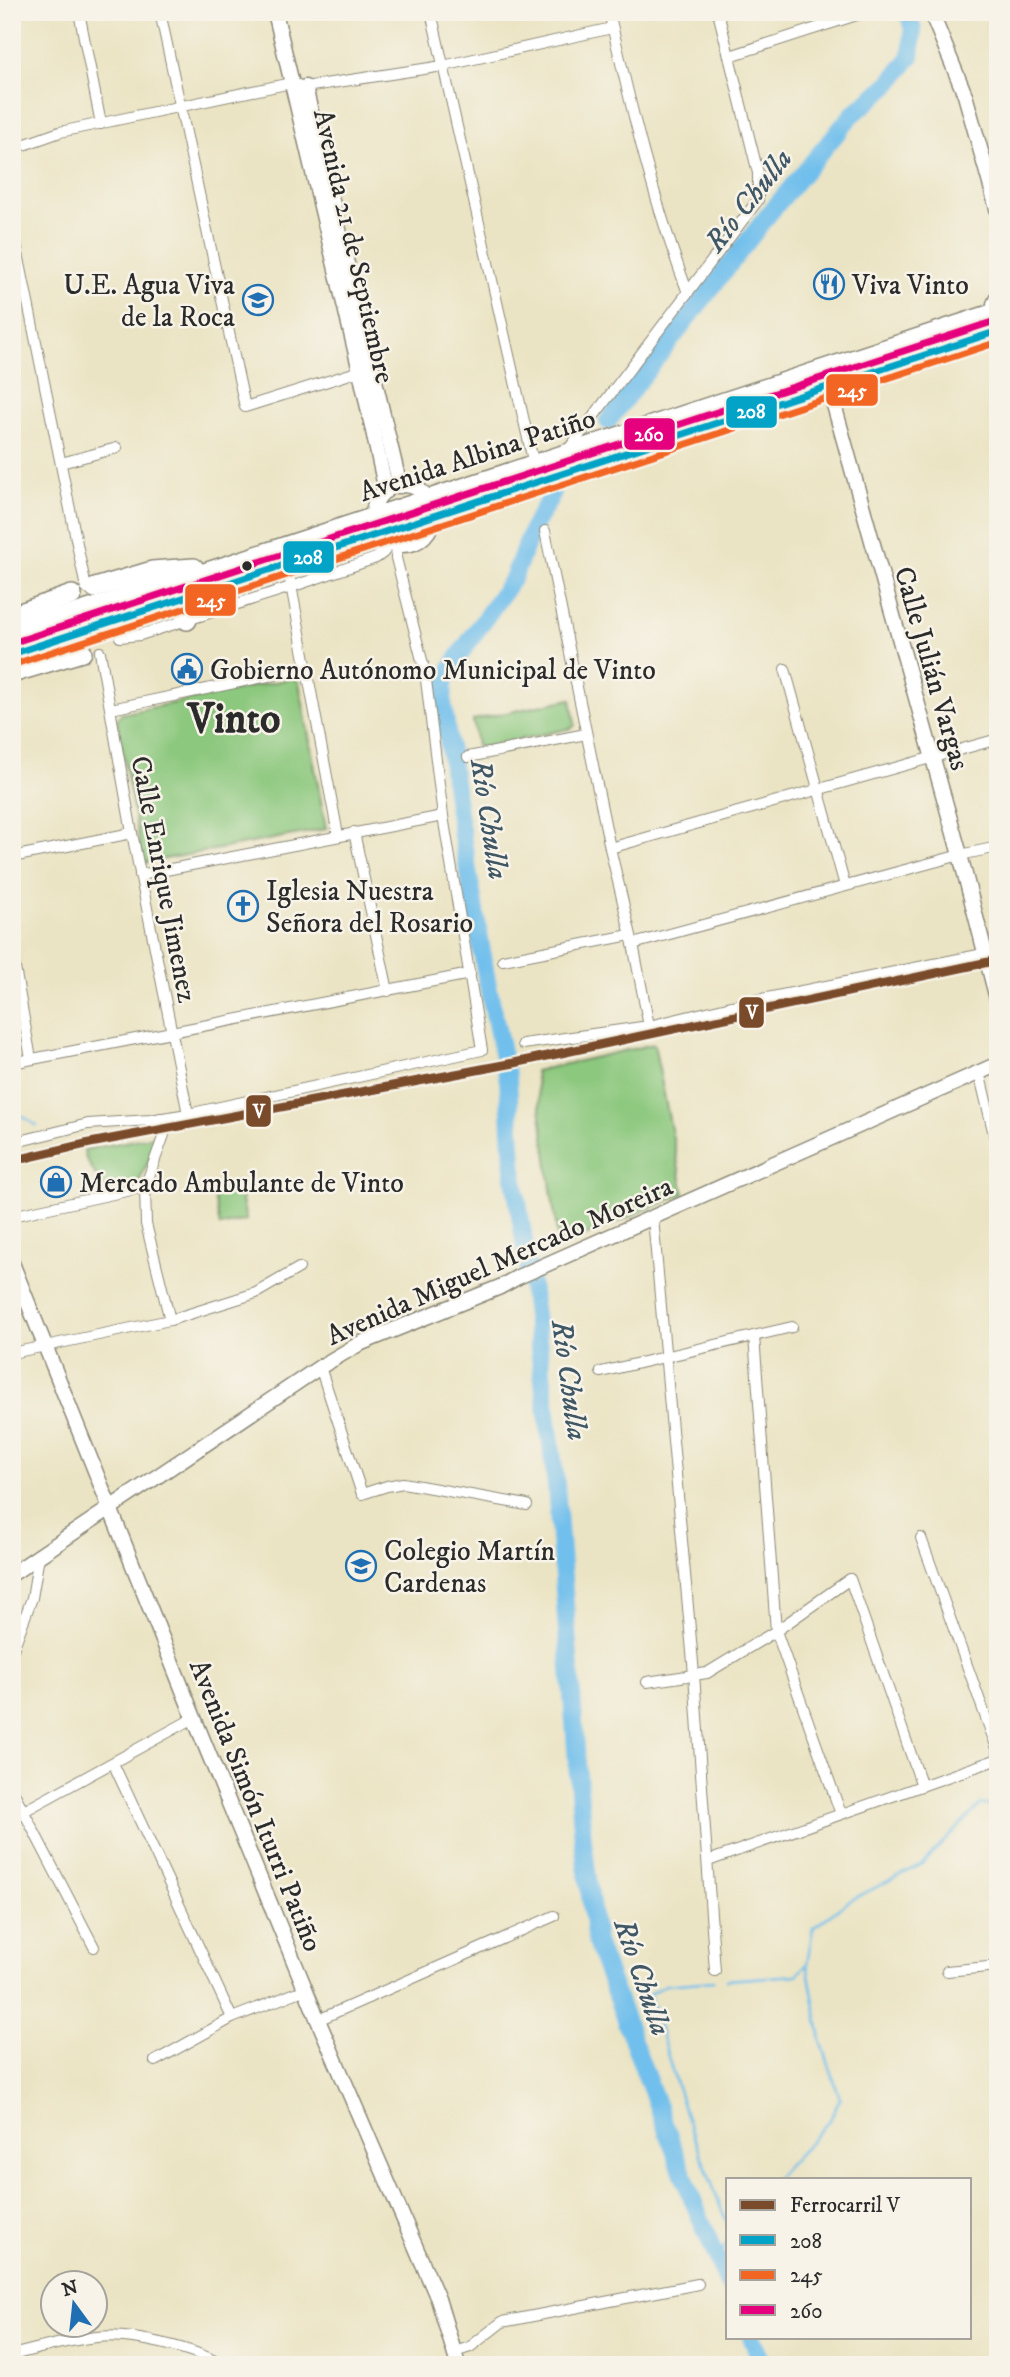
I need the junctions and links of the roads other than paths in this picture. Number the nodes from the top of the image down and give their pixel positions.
1 (79, 12) edge
2 (160, 12) edge
3 (275, 12) edge
4 (430, 12) edge
5 (609, 12) edge
6 (718, 12) edge
7 (866, 12) edge
8 (931, 12) edge
9 (612, 28) junction
10 (730, 56) junction
11 (443, 66) junction
12 (298, 85) junction
13 (181, 108) junction
14 (101, 124) junction
15 (12, 149) edge
16 (998, 212) edge
17 (12, 224) edge
18 (688, 293) junction
19 (997, 316) edge
20 (365, 369) junction
21 (829, 387) junction
22 (117, 448) dead end
23 (564, 454) junction
24 (61, 463) junction
25 (534, 465) junction
26 (400, 486) junction
27 (386, 491) junction
28 (431, 508) junction
29 (545, 531) dead end
30 (385, 535) junction
31 (286, 564) junction
32 (223, 567) junction
33 (291, 587) junction
34 (84, 590) junction
35 (180, 600) junction
36 (12, 616) edge
37 (121, 619) junction
38 (187, 620) junction
39 (63, 628) junction
40 (12, 634) edge
41 (91, 652) junction
42 (12, 654) edge
43 (307, 668) junction
44 (785, 669) dead end
45 (12, 673) edge
46 (111, 709) junction
47 (586, 734) junction
48 (998, 739) edge
49 (468, 757) dead end
50 (932, 757) junction
51 (817, 791) junction
52 (443, 816) junction
53 (132, 832) junction
54 (354, 832) junction
55 (338, 835) junction
56 (998, 847) edge
57 (610, 848) junction
58 (960, 855) junction
59 (12, 857) edge
60 (140, 875) junction
61 (845, 886) junction
62 (632, 940) junction
63 (12, 951) edge
64 (991, 952) edge
65 (503, 960) dead end
66 (470, 974) junction
67 (388, 991) junction
68 (998, 1003) edge
69 (649, 1026) junction
70 (171, 1032) junction
71 (523, 1044) dead end
72 (31, 1059) junction
73 (12, 1063) edge
74 (998, 1063) edge
75 (979, 1072) junction
76 (188, 1114) junction
77 (160, 1118) junction
78 (12, 1143) edge
79 (998, 1151) edge
80 (145, 1187) junction
81 (12, 1216) edge
82 (653, 1217) junction
83 (12, 1263) edge
84 (299, 1268) dead end
85 (170, 1320) junction
86 (792, 1327) dead end
87 (754, 1336) junction
88 (46, 1345) junction
89 (12, 1353) edge
90 (666, 1357) junction
91 (320, 1367) junction
92 (601, 1372) dead end
93 (527, 1505) dead end
94 (112, 1509) junction
95 (921, 1538) dead end
96 (39, 1556) junction
97 (12, 1574) edge
98 (776, 1631) junction
99 (12, 1652) edge
100 (694, 1674) junction
101 (647, 1682) dead end
102 (194, 1718) junction
103 (998, 1751) edge
104 (998, 1759) edge
105 (113, 1763) junction
106 (922, 1786) junction
107 (12, 1789) edge
108 (24, 1811) junction
109 (841, 1814) junction
110 (708, 1861) junction
111 (554, 1916) dead end
112 (94, 1947) dead end
113 (998, 1966) edge
114 (715, 1971) dead end
115 (947, 1972) dead end
116 (306, 1989) junction
117 (232, 2018) junction
118 (318, 2020) junction
119 (155, 2061) dead end
120 (698, 2284) dead end
121 (12, 2355) edge
122 (456, 2358) edge
123 (222, 2365) edge

1 - 14 street
2 - 13 street
3 - 12 main road, Avenida 21 de Septiembre
4 - 11 street
5 - 9 street
6 - 10 street
7 - 10 street
8 - 16 main road
9 - 11 street
9 - 18 street
10 - 18 street
11 - 12 street
11 - 25 street
12 - 13 street
12 - 20 main road, Avenida 21 de Septiembre
13 - 14 street
13 - 20 street
14 - 15 street
17 - 24 street
18 - 23 street
19 - 21 highway, Avenida Albina Patiño
19 - 23 highway, Avenida Albina Patiño
20 - 26 main road, Avenida 21 de Septiembre
20 - 27 main road, Avenida 21 de Septiembre
21 - 28 highway, Avenida Albina Patiño
21 - 50 main road, Calle Julián Vargas
22 - 24 street
23 - 25 highway, Avenida Albina Patiño
24 - 34 street
25 - 28 highway, Avenida Albina Patiño
26 - 27 main road
26 - 28 main road
27 - 30 main road
28 - 30 highway, Avenida Albina Patiño
28 - 30 main road
29 - 47 street
30 - 31 highway, Avenida Albina Patiño
30 - 32 highway, Avenida Albina Patiño
30 - 33 street
30 - 52 street
31 - 33 street
31 - 35 highway, Avenida Albina Patiño
32 - 34 highway
32 - 37 highway, Avenida Albina Patiño
33 - 38 street
33 - 43 street
34 - 36 highway
34 - 37 street
34 - 39 street
35 - 37 highway, Avenida Albina Patiño
35 - 38 highway
37 - 38 street
37 - 39 highway, Avenida Albina Patiño
37 - 41 street
39 - 40 highway, Avenida Albina Patiño
39 - 41 street
39 - 42 highway, Avenida Albina Patiño
41 - 45 highway
41 - 46 street, Calle Enrique Jimenez
43 - 46 street
43 - 55 street
44 - 51 street
46 - 53 street, Calle Enrique Jimenez
47 - 49 street
47 - 57 street
48 - 50 street
50 - 51 street
50 - 58 main road, Calle Julián Vargas
51 - 57 street
51 - 61 street
52 - 54 street
52 - 66 street
53 - 59 street
53 - 60 street, Calle Enrique Jimenez
54 - 55 street
54 - 67 street
55 - 60 street
56 - 58 street
57 - 62 street
58 - 61 street
58 - 64 main road, Calle Julián Vargas
60 - 70 street, Calle Enrique Jimenez
61 - 62 street
62 - 65 street
62 - 69 street
63 - 72 street
64 - 68 main road, Calle Julián Vargas
64 - 69 street
66 - 67 street
66 - 76 street
67 - 70 street
69 - 71 street
70 - 72 street
70 - 76 street, Calle Enrique Jimenez
72 - 73 street
74 - 75 main road, Avenida Miguel Mercado Moreira
75 - 79 street
75 - 82 main road, Avenida Miguel Mercado Moreira
76 - 77 street
77 - 78 street
77 - 80 street
80 - 81 street
80 - 85 street
82 - 90 street
82 - 91 main road, Avenida Miguel Mercado Moreira
83 - 88 main road, Avenida Simón Iturri Patiño
84 - 85 street
85 - 88 street
86 - 87 street
87 - 90 street
87 - 98 street
88 - 89 street
88 - 94 main road, Avenida Simón Iturri Patiño
90 - 92 street
90 - 100 street
91 - 93 street
91 - 94 main road, Avenida Miguel Mercado Moreira
94 - 96 main road, Avenida Miguel Mercado Moreira
94 - 102 main road, Avenida Simón Iturri Patiño
95 - 103 street
96 - 97 main road, Avenida Miguel Mercado Moreira
96 - 99 street
98 - 100 street
98 - 106 street
98 - 109 street
100 - 101 street
100 - 110 street
102 - 105 street
102 - 116 main road, Avenida Simón Iturri Patiño
104 - 106 street
105 - 108 street
105 - 117 street
106 - 109 street
107 - 108 street
108 - 112 street
109 - 110 street
110 - 114 street
111 - 118 street
113 - 115 street
116 - 117 street
116 - 118 main road, Avenida Simón Iturri Patiño
117 - 119 street
118 - 122 main road, Avenida Simón Iturri Patiño
120 - 122 street
121 - 123 street

